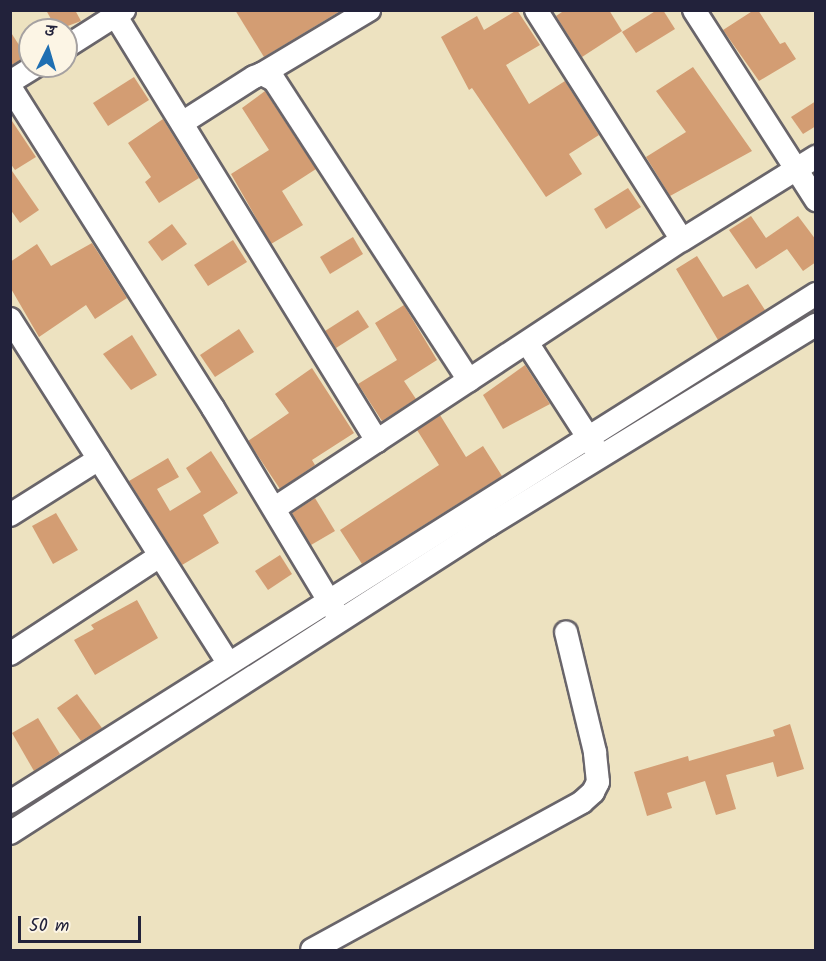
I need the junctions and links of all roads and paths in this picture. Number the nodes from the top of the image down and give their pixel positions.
1 (369, 10) edge
2 (536, 10) edge
3 (694, 10) edge
4 (117, 12) edge
5 (78, 39) edge
6 (262, 74) junction
7 (10, 87) edge
8 (182, 123) junction
9 (816, 157) edge
10 (796, 169) junction
11 (816, 200) edge
12 (682, 240) junction
13 (816, 294) edge
14 (10, 319) edge
15 (816, 325) edge
16 (528, 344) junction
17 (469, 380) junction
18 (589, 438) junction
19 (377, 441) junction
20 (601, 457) junction
21 (99, 459) junction
22 (275, 508) junction
23 (10, 515) edge
24 (160, 556) junction
25 (334, 609) junction
26 (566, 632) dead end
27 (10, 654) edge
28 (228, 663) junction
29 (10, 802) edge
30 (10, 833) edge
31 (312, 951) edge

1 - 6 street
2 - 12 street
3 - 10 street
4 - 5 street
4 - 8 street
6 - 8 street
6 - 17 street
7 - 22 street
8 - 19 street
9 - 10 street
10 - 11 street
10 - 12 street
12 - 16 street
13 - 18 street
14 - 21 street
15 - 20 street
16 - 17 street
16 - 18 street
17 - 19 street
18 - 20 street
18 - 25 street
19 - 22 street
20 - 25 street
21 - 23 street
21 - 24 street
22 - 25 street
24 - 27 street
24 - 28 street
25 - 28 street
25 - 30 street
26 - 31 street
28 - 29 street

